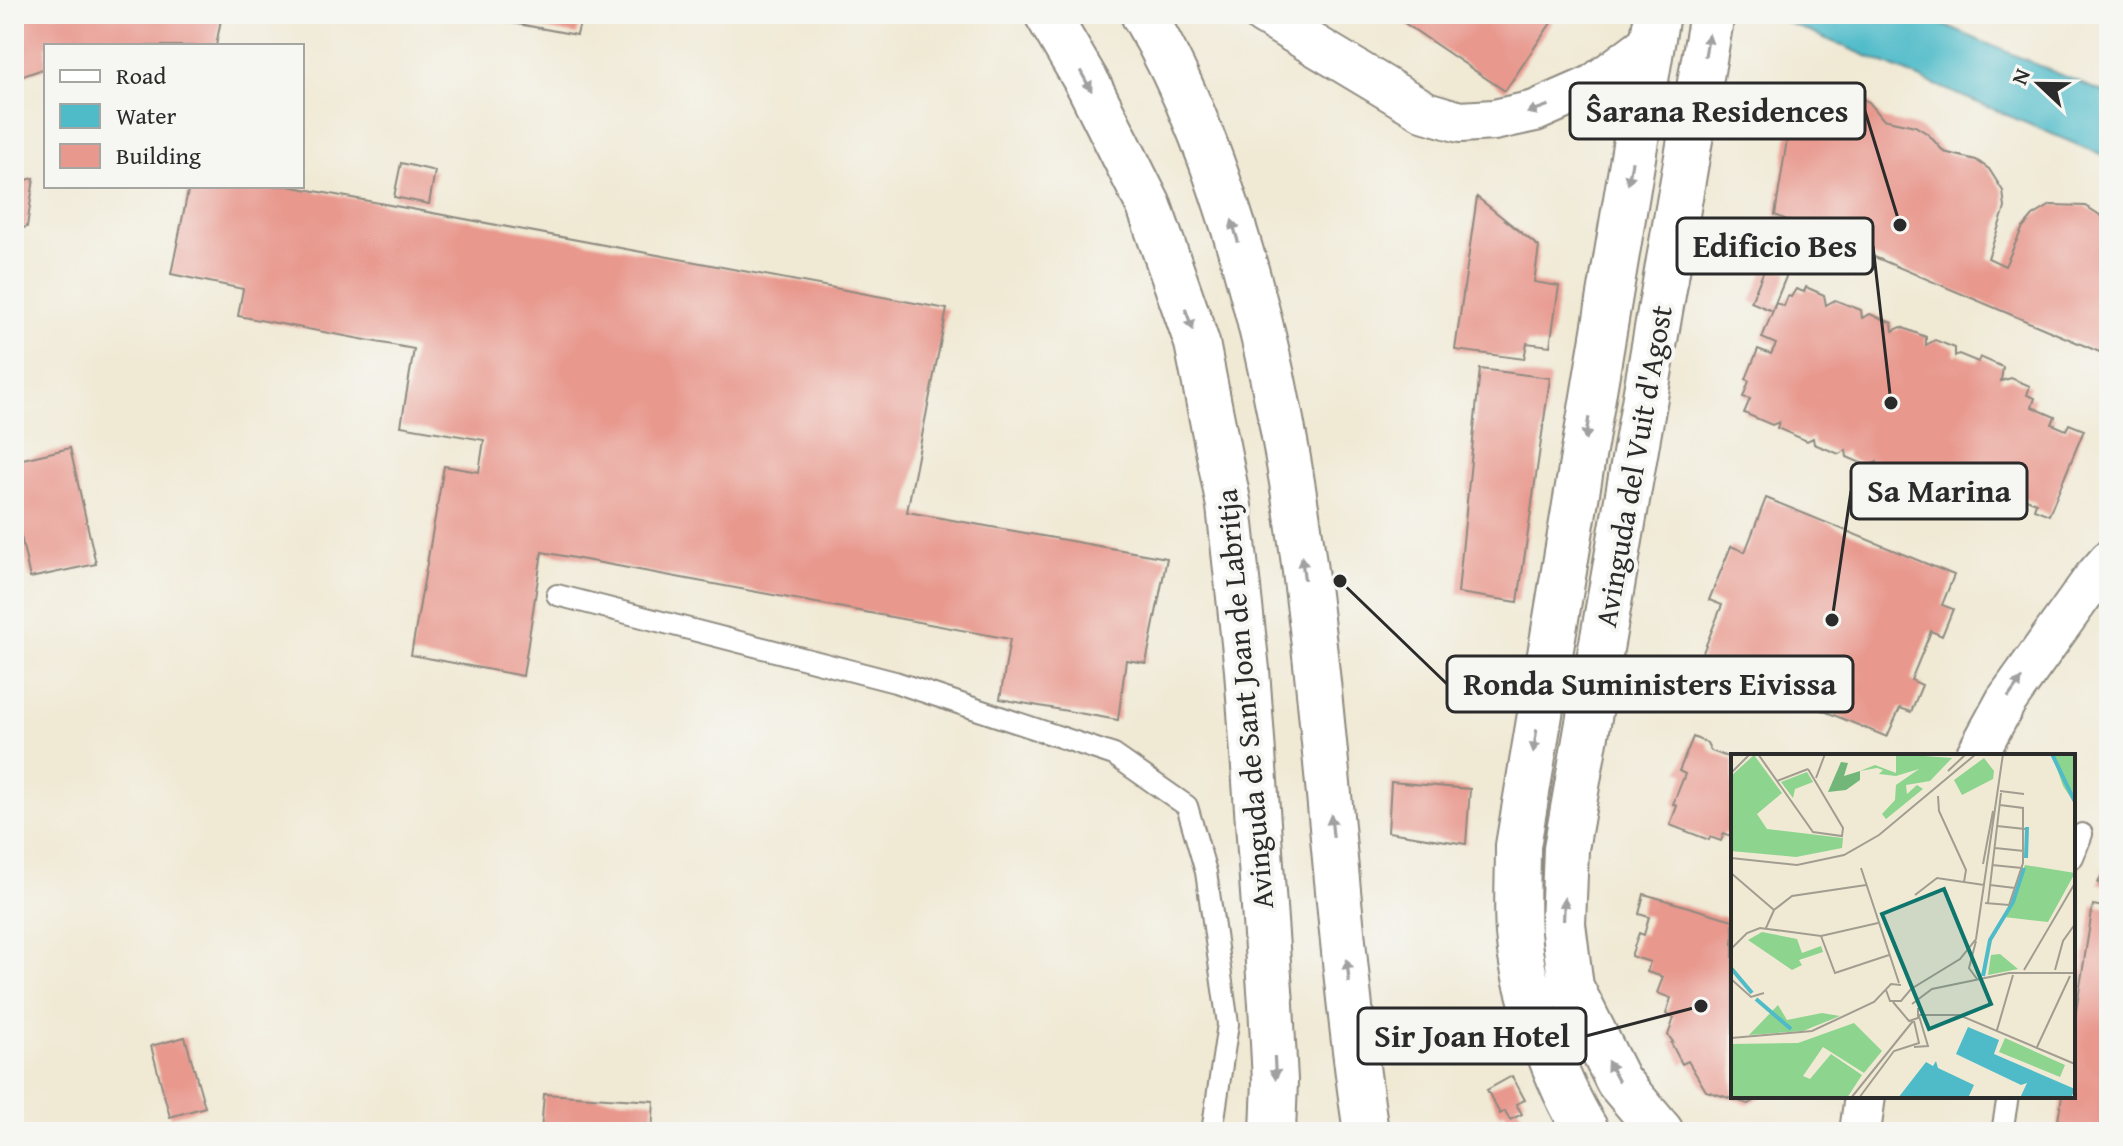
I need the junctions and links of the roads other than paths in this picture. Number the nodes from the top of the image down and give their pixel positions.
1 (1047, 14) edge
2 (1143, 14) edge
3 (1263, 14) edge
4 (1712, 14) edge
5 (1655, 27) edge
6 (2109, 561) edge
7 (557, 595) dead end
8 (1977, 754) edge
9 (2082, 834) dead end
10 (2075, 852) edge
11 (1865, 1098) edge
12 (2008, 1098) edge
13 (1212, 1132) edge
14 (1273, 1132) edge
15 (1366, 1132) edge
16 (1587, 1132) edge
17 (1661, 1132) edge
18 (1860, 1132) edge
19 (2002, 1132) edge

1 -> 14 main road, Avinguda de Sant Joan de Labritja
15 -> 2 main road
5 -> 3 street
17 -> 4 main road, Avinguda del Vuit d'Agost
5 -> 16 main road, Avinguda del Vuit d'Agost
8 -> 6 street
7 - 13 lane
9 - 10 lane
11 - 18 street
12 - 19 lane

